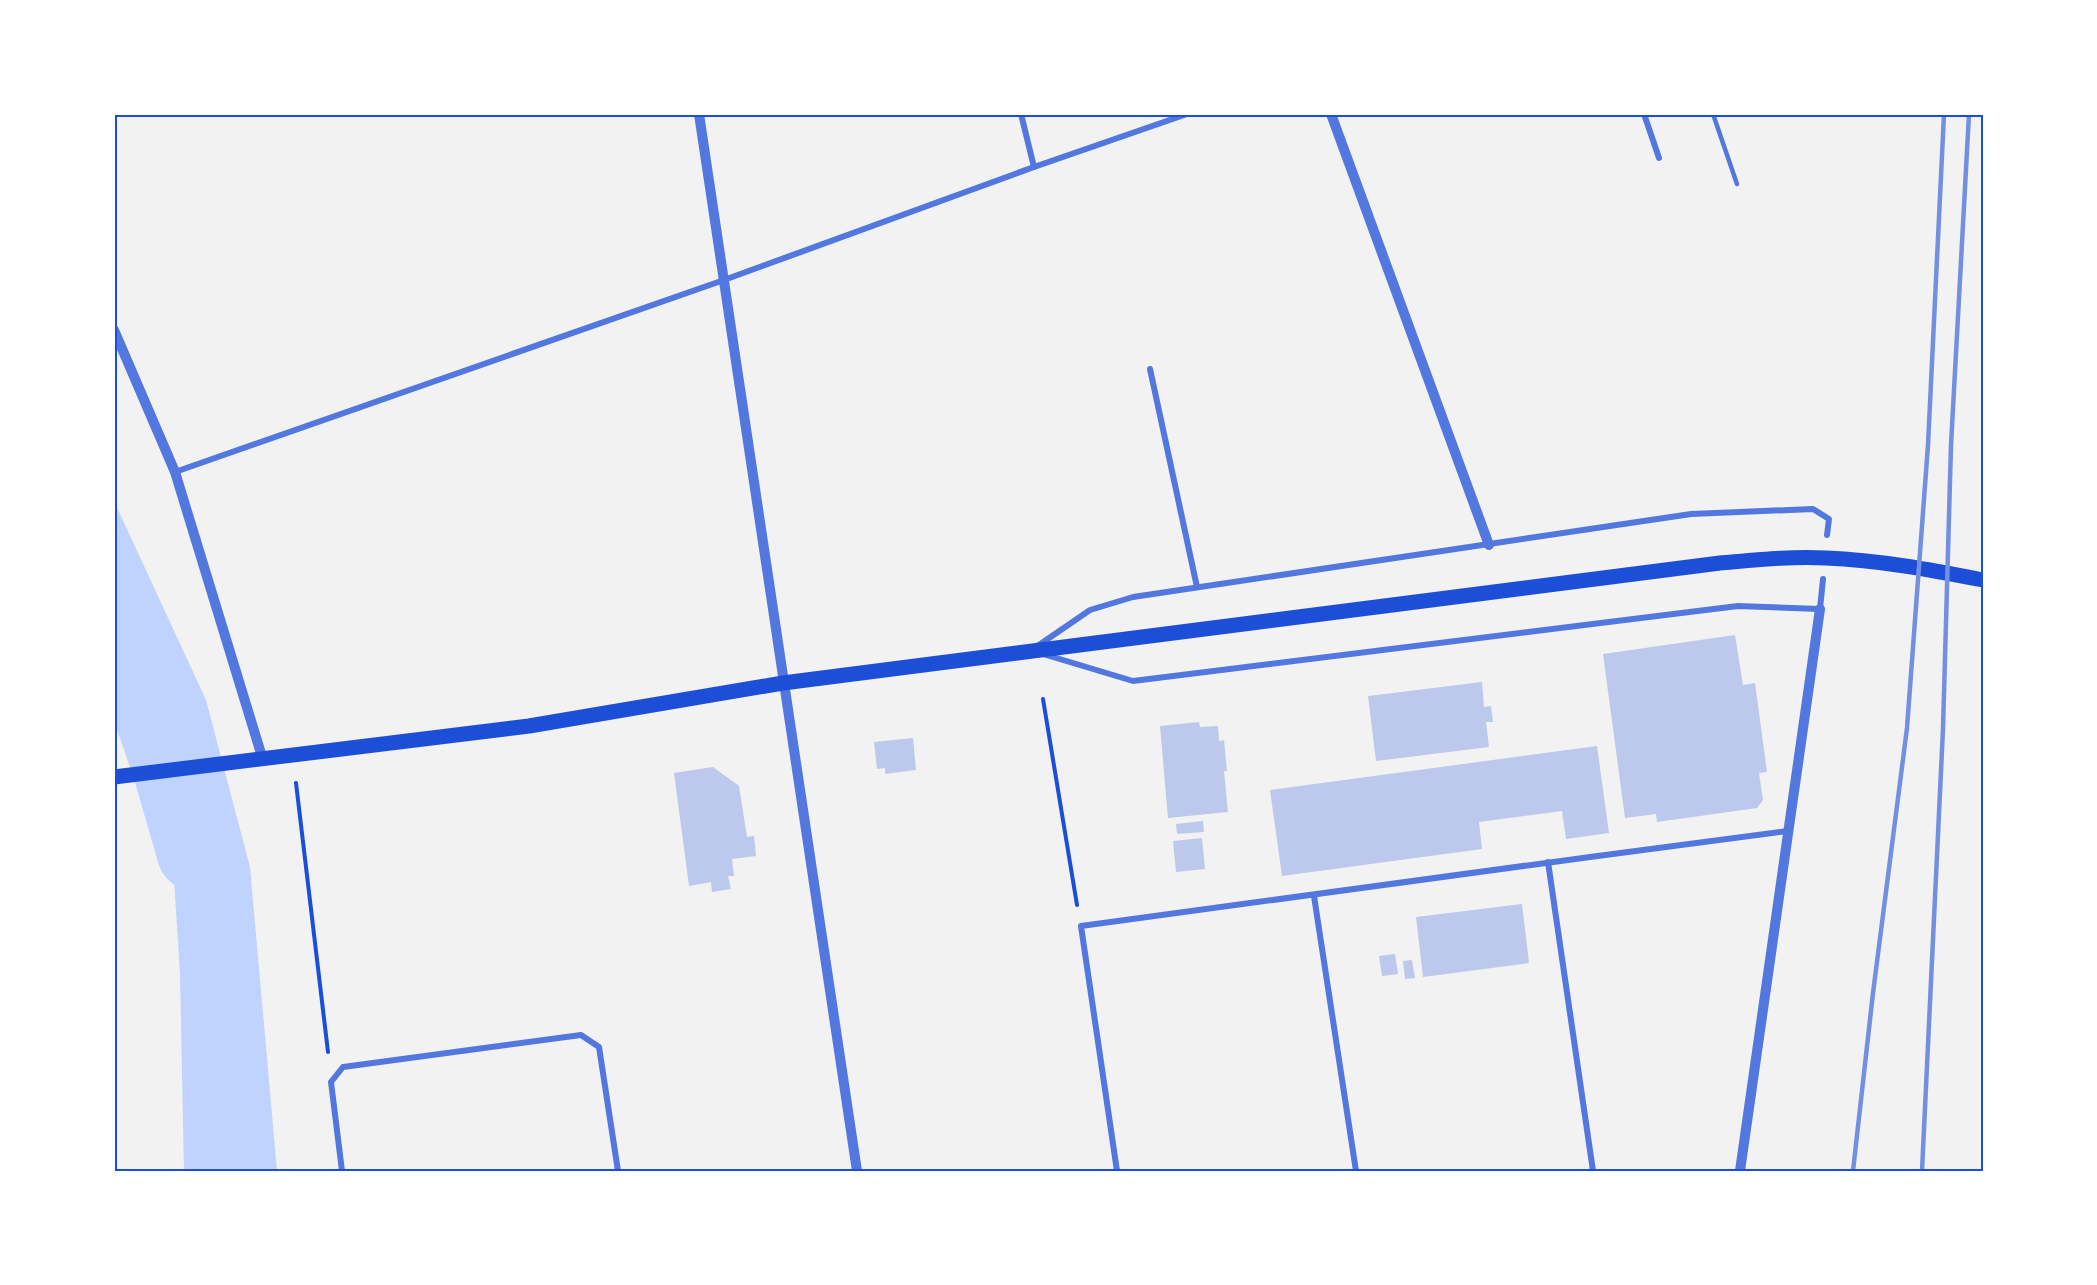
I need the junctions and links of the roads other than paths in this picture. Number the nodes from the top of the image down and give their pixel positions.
1 (699, 114) edge
2 (1021, 114) edge
3 (1187, 114) edge
4 (1331, 114) edge
5 (1644, 114) edge
6 (1713, 114) edge
7 (1659, 158) dead end
8 (1034, 167) junction
9 (1737, 183) dead end
10 (724, 280) junction
11 (114, 330) edge
12 (1150, 369) dead end
13 (175, 472) junction
14 (1827, 535) dead end
15 (1489, 545) junction
16 (1824, 579) dead end
17 (1983, 580) edge
18 (1197, 587) junction
19 (1820, 609) junction
20 (1030, 651) junction
21 (783, 683) junction
22 (264, 760) junction
23 (114, 777) edge
24 (1788, 831) junction
25 (1548, 862) junction
26 (1314, 896) junction
27 (342, 1171) edge
28 (618, 1171) edge
29 (857, 1171) edge
30 (1118, 1171) edge
31 (1356, 1171) edge
32 (1593, 1171) edge
33 (1740, 1171) edge

1 - 10 street
2 - 8 street
3 - 8 street
4 - 15 street
5 - 7 street
6 - 9 lane
8 - 10 street
10 - 13 street
10 - 21 street
11 - 13 street
12 - 18 street
13 - 22 street
14 - 15 street
15 - 18 street
16 - 19 street
17 - 20 main road
18 - 20 street
19 - 20 street
19 - 24 street
20 - 21 main road
21 - 22 main road
21 - 29 street
22 - 23 main road
24 - 25 street
24 - 33 street
25 - 26 street
25 - 32 street
26 - 30 street
26 - 31 street
27 - 28 street

